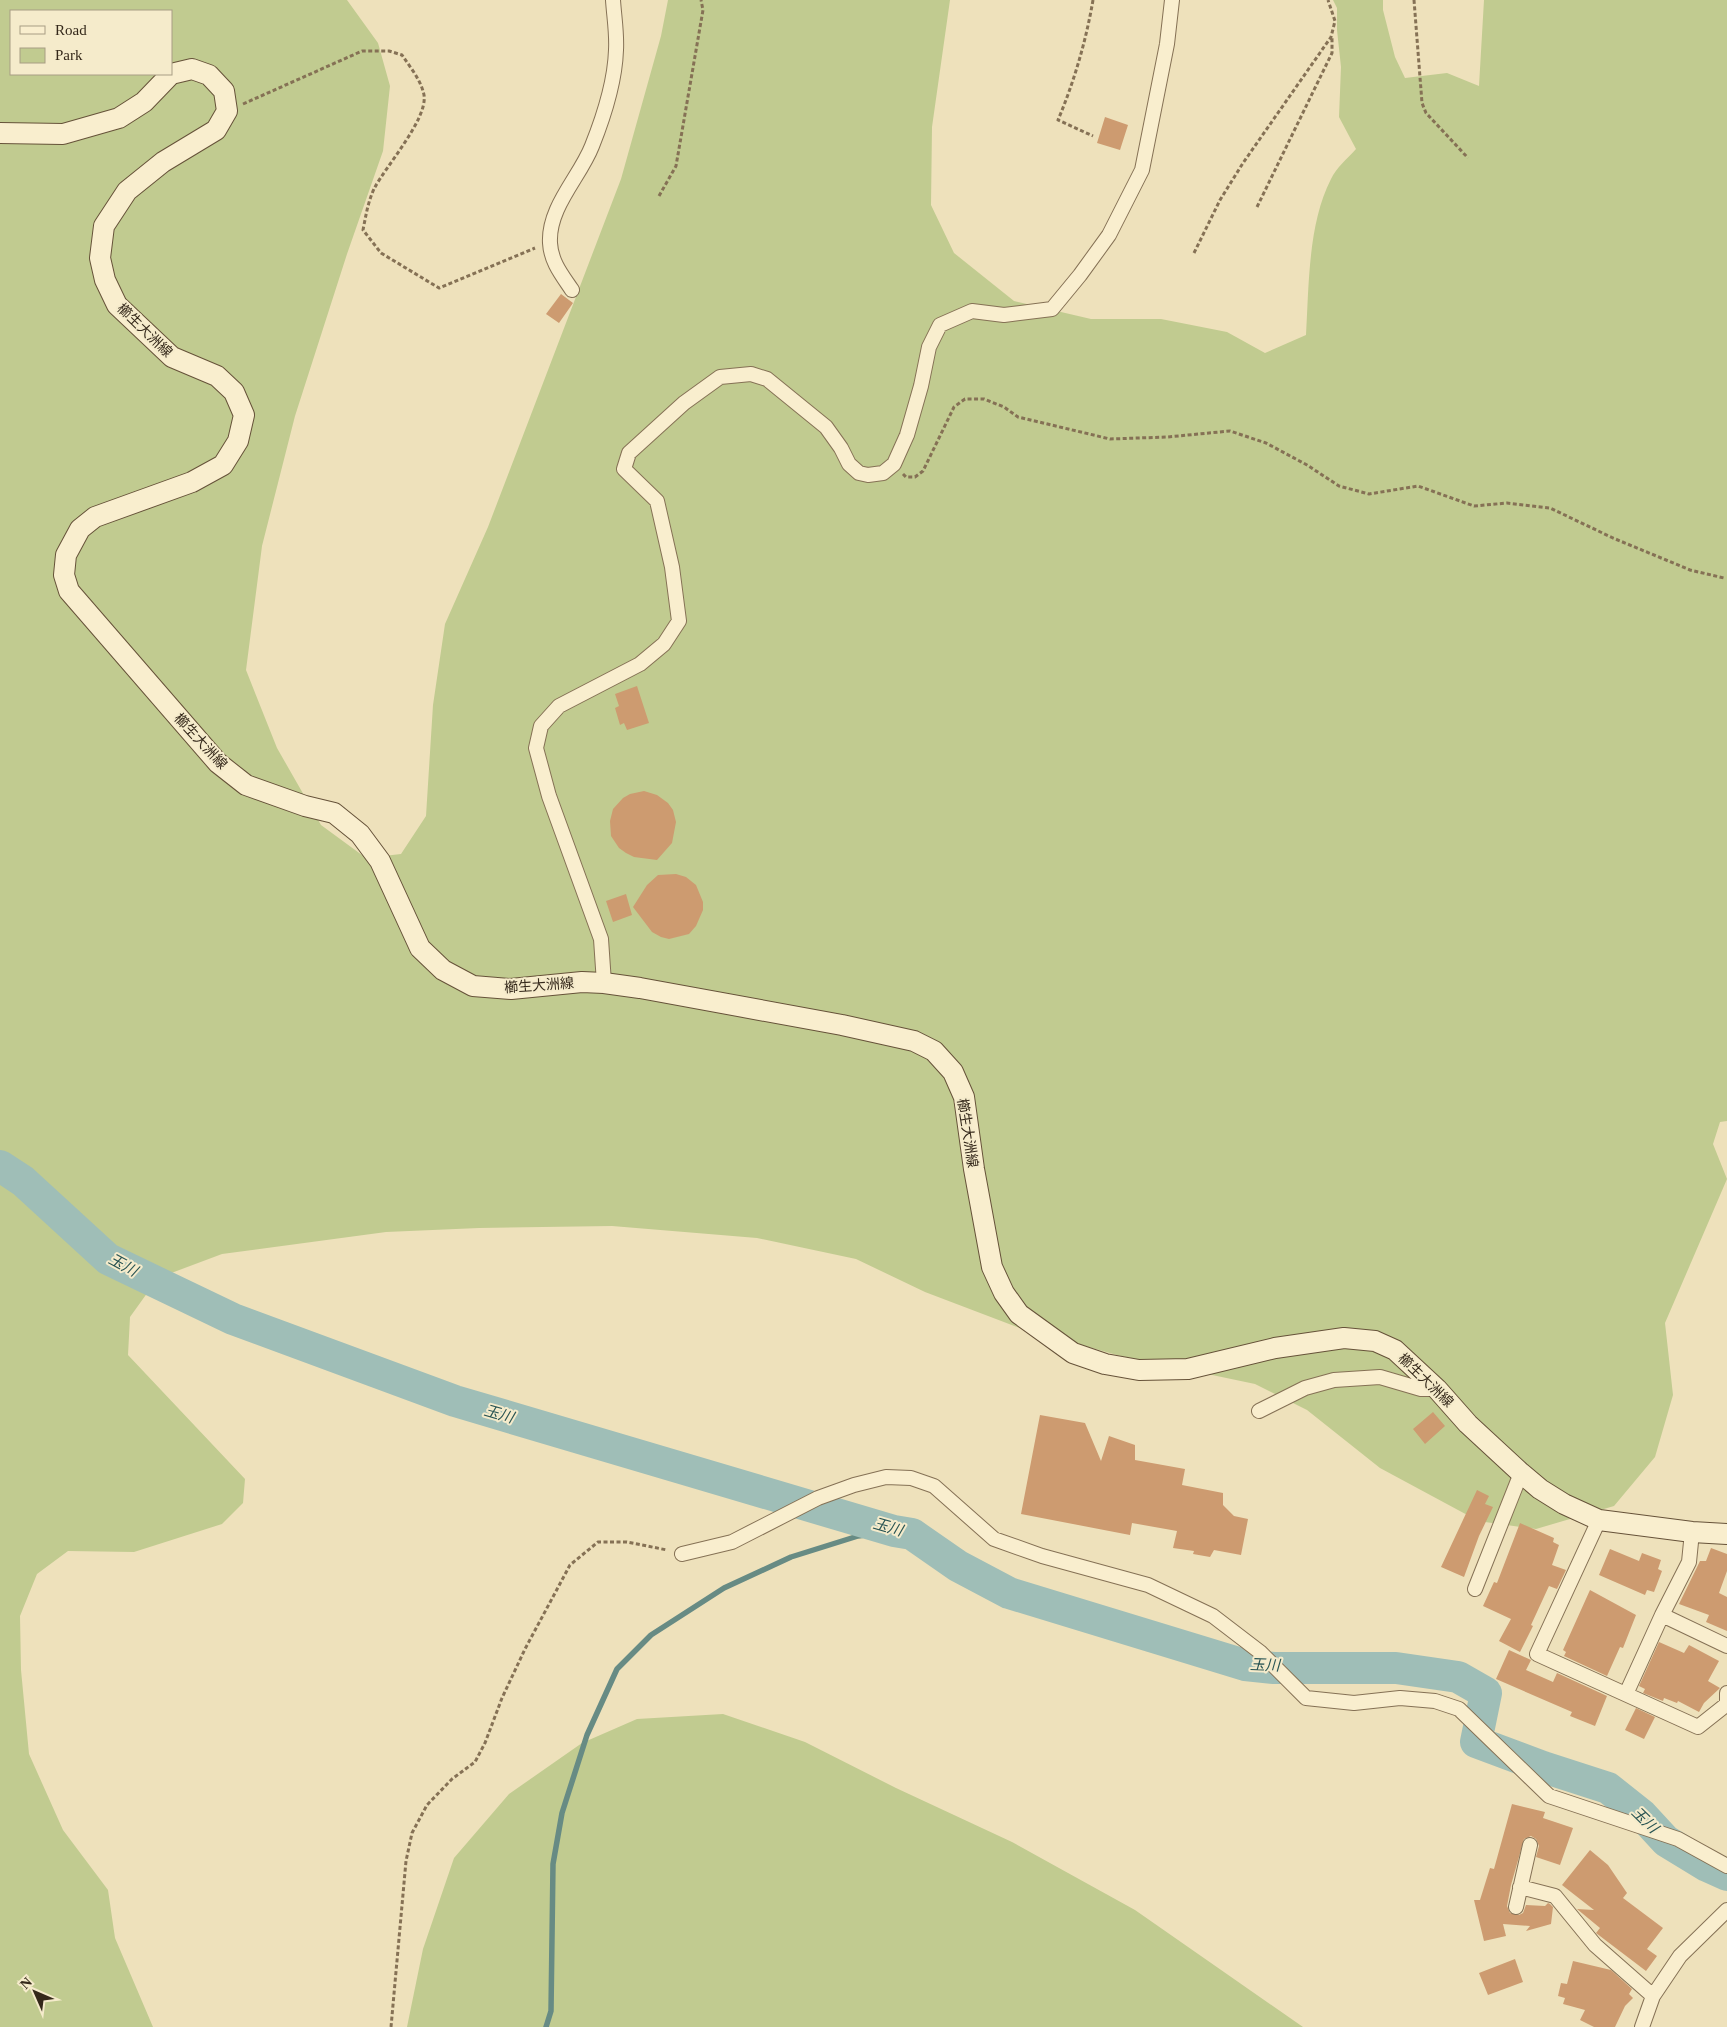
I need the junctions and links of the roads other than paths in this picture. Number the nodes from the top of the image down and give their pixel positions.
1 (613, 0) edge
2 (1172, 0) edge
3 (172, 74) edge
4 (170, 75) edge
5 (0, 133) edge
6 (572, 290) dead end
7 (604, 983) junction
8 (1438, 1389) junction
9 (1259, 1411) dead end
10 (1521, 1473) junction
11 (1599, 1520) junction
12 (1692, 1532) junction
13 (1727, 1534) edge
14 (682, 1554) road end
15 (1475, 1589) dead end
16 (1662, 1615) junction
17 (1727, 1646) edge
18 (1727, 1693) edge
19 (1626, 1694) junction
20 (1530, 1845) dead end
21 (1727, 1866) edge
22 (1520, 1887) junction
23 (1516, 1907) dead end
24 (1727, 1910) edge
25 (1653, 1996) junction
26 (1642, 2027) edge

1 - 6 street
2 - 7 street
3 - 7 main road, 櫛生大洲線
4 - 5 main road, 櫛生大洲線
7 - 8 main road, 櫛生大洲線
8 - 9 street
8 - 10 main road, 櫛生大洲線
10 - 11 main road, 櫛生大洲線
10 - 15 street
11 - 12 main road, 櫛生大洲線
11 - 19 street
12 - 13 main road, 櫛生大洲線
12 - 16 street
14 - 21 street
16 - 17 street
16 - 19 street
18 - 19 street
20 - 22 street
22 - 23 street
22 - 25 street
24 - 25 street
25 - 26 street

